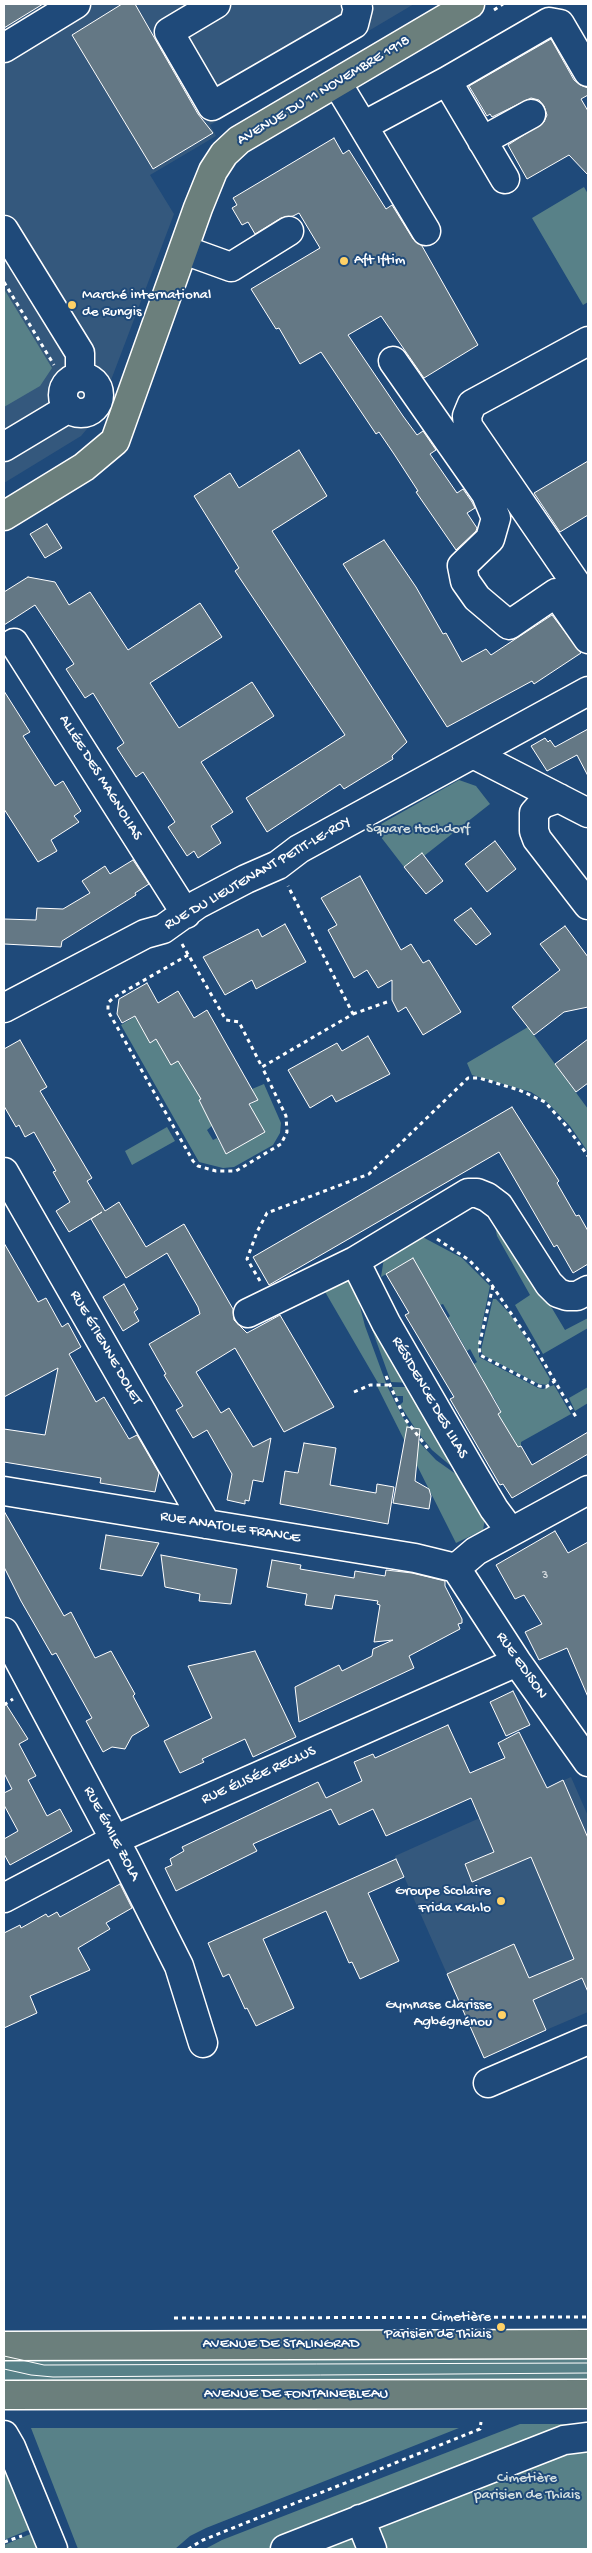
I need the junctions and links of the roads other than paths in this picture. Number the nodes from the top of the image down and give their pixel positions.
1 (76, 4) edge
2 (216, 4) edge
3 (356, 4) edge
4 (470, 4) edge
5 (4, 48) edge
6 (588, 72) edge
7 (447, 81) junction
8 (337, 83) junction
9 (531, 114) dead end
10 (363, 126) junction
11 (482, 141) junction
12 (505, 179) dead end
13 (4, 230) edge
14 (289, 230) dead end
15 (426, 231) dead end
16 (184, 250) junction
17 (588, 341) edge
18 (393, 361) dead end
19 (80, 377) junction
20 (96, 404) junction
21 (69, 408) junction
22 (125, 413) junction
23 (4, 447) edge
24 (4, 516) edge
25 (588, 601) edge
26 (588, 640) edge
27 (14, 643) dead end
28 (588, 691) edge
29 (473, 754) junction
30 (559, 798) junction
31 (588, 813) edge
32 (588, 906) edge
33 (178, 919) junction
34 (4, 1008) edge
35 (4, 1172) edge
36 (354, 1261) junction
37 (588, 1290) edge
38 (248, 1314) dead end
39 (588, 1490) edge
40 (4, 1491) edge
41 (206, 1524) junction
42 (512, 1532) junction
43 (456, 1568) junction
44 (4, 1632) edge
45 (517, 1662) junction
46 (588, 1762) edge
47 (114, 1840) junction
48 (4, 1898) edge
49 (588, 2040) edge
50 (203, 2043) dead end
51 (488, 2083) dead end
52 (588, 2344) edge
53 (4, 2346) edge
54 (588, 2394) edge
55 (4, 2395) edge
56 (4, 2435) edge
57 (588, 2437) edge
58 (360, 2518) junction
59 (53, 2549) edge
60 (285, 2549) edge
61 (372, 2549) edge

1 - 5 street
2 - 3 street
4 - 8 main road, AVENUE DU 11 NOVEMBRE 1918
6 - 7 street
7 - 10 street
7 - 11 street
8 - 10 street
8 - 16 main road, AVENUE DU 11 NOVEMBRE 1918
9 - 11 street
10 - 15 street
11 - 12 street
13 - 19 street
14 - 16 street
16 - 22 main road, AVENUE DU 11 NOVEMBRE 1918
17 - 25 street
18 - 26 street
19 - 20 street
19 - 21 street
20 - 21 street
20 - 22 street
21 - 23 street
22 - 24 main road, AVENUE DU 11 NOVEMBRE 1918
27 - 33 street, ALLÉE DES MAGNOLIAS
28 - 29 street, RUE DU LIEUTENANT PETIT-LE-ROY
29 - 30 street
29 - 33 street, RUE DU LIEUTENANT PETIT-LE-ROY
30 - 31 street
30 - 32 street
33 - 34 street, RUE DU LIEUTENANT PETIT-LE-ROY
35 - 41 street, RUE ÉTIENNE DOLET
36 - 37 street
36 - 38 street
36 - 42 street, RÉSIDENCE DES LILAS
39 - 42 street
40 - 41 street, RUE ANATOLE FRANCE
41 - 43 street, RUE ANATOLE FRANCE
42 - 43 street
43 - 45 street, RUE EDISON
44 - 47 street, RUE ÉMILE ZOLA
45 - 46 street, RUE EDISON
45 - 47 street, RUE ÉLISÉE RECLUS
47 - 48 street, RUE ÉLISÉE RECLUS
47 - 50 street, RUE ÉMILE ZOLA
49 - 51 street
52 - 53 main road, AVENUE DE STALINGRAD
54 - 55 main road, AVENUE DE FONTAINEBLEAU
56 - 59 street
57 - 58 street
58 - 60 street
58 - 61 street

